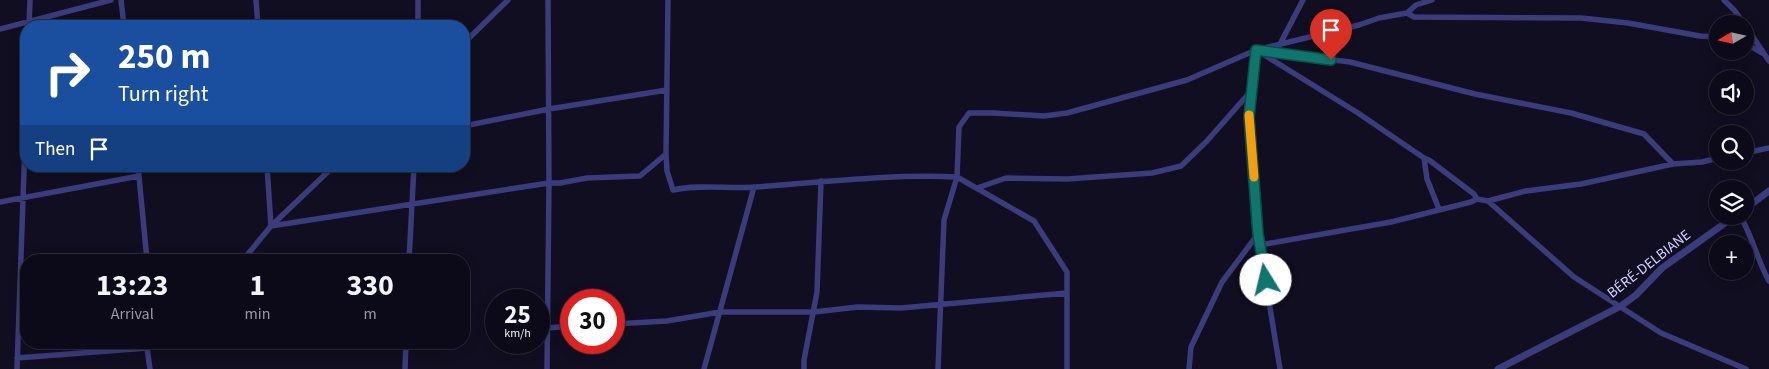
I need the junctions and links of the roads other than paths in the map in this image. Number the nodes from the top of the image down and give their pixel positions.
1 (30, 0) edge
2 (111, 0) edge
3 (121, 0) edge
4 (256, 0) edge
5 (418, 0) edge
6 (508, 0) edge
7 (548, 0) edge
8 (668, 0) edge
9 (1303, 0) edge
10 (1432, 0) edge
11 (1724, 0) edge
12 (1407, 13) junction
13 (1738, 15) edge
14 (30, 20) edge
15 (44, 20) edge
16 (123, 20) edge
17 (258, 20) edge
18 (418, 20) edge
19 (20, 26) edge
20 (0, 29) edge
21 (470, 36) edge
22 (1709, 36) edge
23 (1754, 39) edge
24 (1280, 44) junction
25 (1754, 49) edge
26 (1256, 50) junction
27 (1768, 58) edge
28 (667, 90) junction
29 (1252, 91) junction
30 (549, 110) junction
31 (470, 125) edge
32 (1769, 148) edge
33 (1754, 151) edge
34 (666, 154) junction
35 (1424, 158) junction
36 (1709, 160) edge
37 (1673, 164) junction
38 (24, 172) edge
39 (139, 172) edge
40 (267, 172) edge
41 (328, 172) edge
42 (414, 172) edge
43 (139, 176) junction
44 (957, 177) junction
45 (821, 181) junction
46 (549, 183) junction
47 (754, 187) junction
48 (977, 188) junction
49 (1769, 191) edge
50 (23, 198) junction
51 (1477, 199) junction
52 (1488, 201) junction
53 (0, 202) edge
54 (1754, 202) edge
55 (412, 204) junction
56 (1439, 209) junction
57 (1722, 225) edge
58 (1746, 225) edge
59 (271, 226) junction
60 (1258, 234) junction
61 (1260, 245) junction
62 (21, 254) edge
63 (146, 254) edge
64 (248, 254) edge
65 (410, 254) edge
66 (20, 278) edge
67 (1769, 281) edge
68 (548, 289) edge
69 (1067, 293) junction
70 (942, 305) junction
71 (1621, 306) junction
72 (720, 312) junction
73 (814, 312) junction
74 (625, 323) edge
75 (108, 349) edge
76 (149, 349) edge
77 (406, 349) edge
78 (547, 354) edge
79 (17, 358) junction
80 (16, 369) edge
81 (150, 369) edge
82 (405, 369) edge
83 (547, 369) edge
84 (704, 369) edge
85 (804, 369) edge
86 (938, 369) edge
87 (1067, 369) edge
88 (1189, 369) edge
89 (1280, 369) edge
90 (1498, 369) edge
91 (1746, 369) edge

1 - 14 street
2 - 15 street
3 - 16 street
4 - 17 street
5 - 18 street
6 - 21 street
7 - 30 street
8 - 28 street
9 - 24 street
10 - 12 street
11 - 13 street
12 - 22 street
12 - 24 street
19 - 20 street
23 - 27 street
24 - 26 street
25 - 27 street
26 - 29 street
26 - 35 street
26 - 37 street
26 - 44 street
28 - 30 street
28 - 34 street
29 - 48 street
29 - 60 street
30 - 31 street
30 - 46 street
32 - 33 street
34 - 46 street
34 - 47 street
35 - 51 street
35 - 56 street
36 - 37 street
37 - 52 street
38 - 50 street
39 - 43 street
40 - 59 street
41 - 59 street
42 - 55 street
43 - 50 street
43 - 63 street
44 - 45 street
44 - 48 street
44 - 70 street
45 - 47 street
45 - 73 street
46 - 55 street
46 - 68 street
47 - 72 street
48 - 69 street
49 - 54 street
50 - 53 street
50 - 62 street
51 - 52 street
51 - 56 street
52 - 71 street
55 - 59 street
55 - 65 street
56 - 61 street
57 - 71 street, BÉRÉ-DELBIANE
58 - 67 street
59 - 64 street
60 - 61 street
60 - 88 street
61 - 89 street
66 - 79 street
69 - 70 street
69 - 87 street
70 - 73 street
70 - 86 street
71 - 90 street, BÉRÉ-DELBIANE
71 - 91 street
72 - 73 street
72 - 74 street
72 - 84 street
73 - 85 street
75 - 79 street
76 - 81 street
77 - 82 street
78 - 83 street
79 - 80 street

